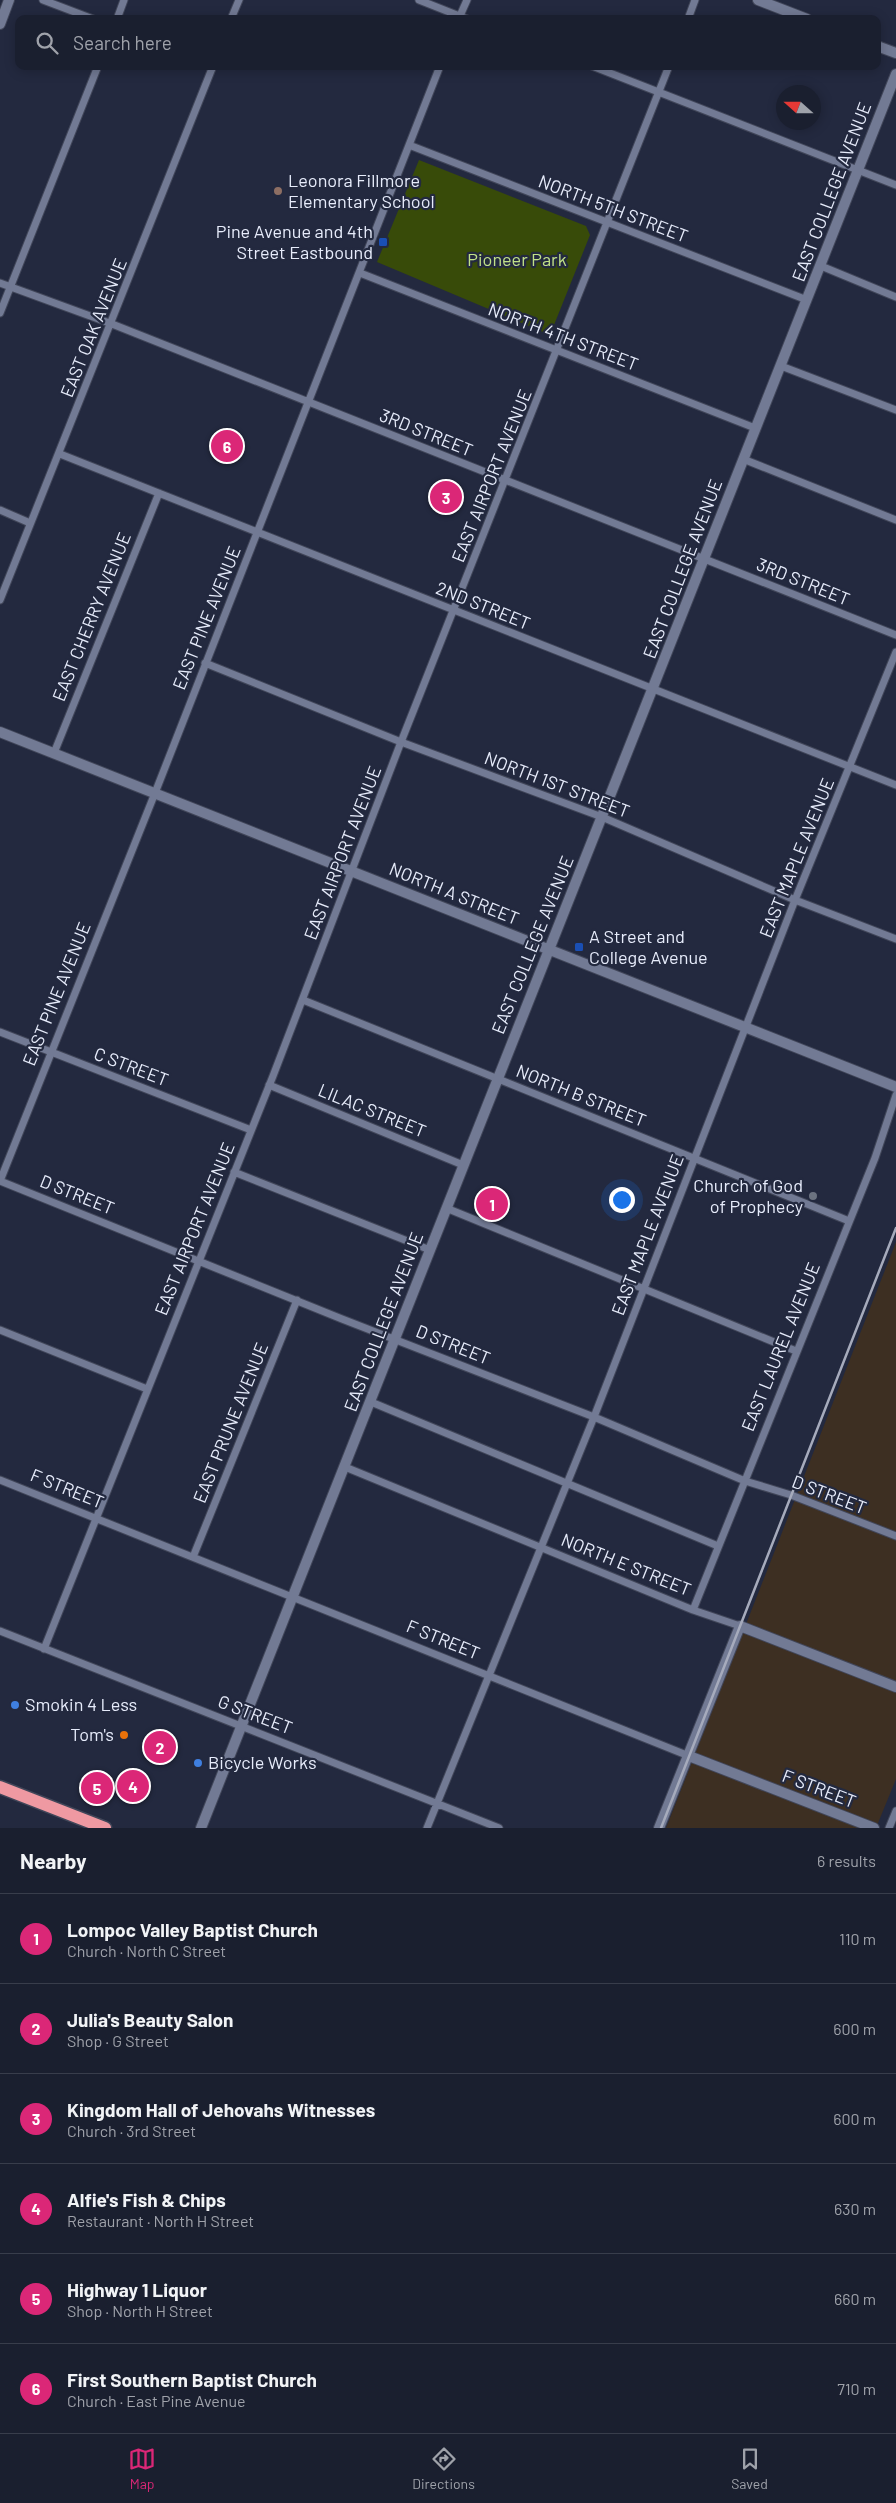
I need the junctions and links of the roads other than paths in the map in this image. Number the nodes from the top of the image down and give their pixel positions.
1 (9, 0) edge
2 (43, 0) edge
3 (124, 0) edge
4 (239, 0) edge
5 (420, 0) edge
6 (466, 0) edge
7 (695, 0) edge
8 (758, 0) edge
9 (82, 15) edge
10 (118, 15) edge
11 (233, 15) edge
12 (455, 15) edge
13 (463, 15) edge
14 (689, 15) edge
15 (797, 15) edge
16 (0, 24) edge
17 (881, 47) edge
18 (896, 53) edge
19 (96, 70) edge
20 (211, 70) edge
21 (438, 70) edge
22 (602, 70) edge
23 (667, 70) edge
24 (896, 74) edge
25 (659, 92) junction
26 (409, 145) junction
27 (858, 170) junction
28 (896, 185) edge
29 (607, 223) junction
30 (821, 266) junction
31 (360, 273) junction
32 (0, 283) edge
33 (10, 287) junction
34 (896, 297) edge
35 (807, 300) junction
36 (0, 313) edge
37 (112, 324) junction
38 (557, 351) junction
39 (781, 366) junction
40 (309, 403) junction
41 (896, 410) edge
42 (755, 428) junction
43 (60, 454) junction
44 (743, 459) junction
45 (506, 481) junction
46 (159, 493) junction
47 (0, 510) edge
48 (896, 520) edge
49 (30, 523) junction
50 (257, 532) junction
51 (704, 558) junction
52 (0, 600) edge
53 (455, 611) junction
54 (896, 635) edge
55 (896, 652) edge
56 (205, 663) junction
57 (653, 689) junction
58 (0, 732) edge
59 (402, 742) junction
60 (54, 753) junction
61 (851, 766) junction
62 (896, 785) edge
63 (155, 793) junction
64 (602, 818) junction
65 (353, 871) junction
66 (795, 900) junction
67 (896, 938) edge
68 (548, 949) junction
69 (303, 1000) junction
70 (746, 1027) junction
71 (0, 1032) edge
72 (50, 1052) junction
73 (497, 1078) junction
74 (269, 1085) junction
75 (896, 1087) edge
76 (896, 1095) edge
77 (251, 1130) junction
78 (694, 1158) junction
79 (463, 1165) junction
80 (234, 1172) junction
81 (0, 1181) edge
82 (446, 1208) junction
83 (849, 1221) junction
84 (430, 1250) junction
85 (199, 1260) junction
86 (644, 1288) junction
87 (297, 1300) junction
88 (0, 1330) edge
89 (396, 1338) junction
90 (796, 1351) junction
91 (147, 1389) junction
92 (371, 1402) junction
93 (594, 1417) junction
94 (345, 1467) junction
95 (0, 1480) edge
96 (745, 1481) junction
97 (566, 1482) junction
98 (96, 1519) junction
99 (896, 1536) edge
100 (718, 1546) junction
101 (540, 1548) junction
102 (193, 1557) junction
103 (294, 1597) junction
104 (693, 1610) junction
105 (740, 1626) junction
106 (0, 1632) edge
107 (44, 1649) junction
108 (488, 1677) junction
109 (896, 1687) edge
110 (242, 1726) junction
111 (689, 1756) junction
112 (0, 1787) edge
113 (437, 1802) junction
114 (896, 1811) edge
115 (105, 1828) edge
116 (201, 1828) edge
117 (427, 1828) edge
118 (499, 1828) edge
119 (659, 1828) edge
120 (874, 1828) edge
121 (889, 1828) edge

1 - 16 street
2 - 9 street
3 - 10 street
4 - 11 street
5 - 12 street
6 - 13 street
7 - 14 street
8 - 15 street
17 - 18 street
19 - 33 street
20 - 37 street, EAST OAK AVENUE
21 - 26 street, EAST PINE AVENUE
22 - 25 street
23 - 25 street, EAST AIRPORT AVENUE
24 - 27 street, EAST COLLEGE AVENUE
25 - 27 street
25 - 29 street, EAST AIRPORT AVENUE
26 - 29 street, NORTH 5TH STREET
26 - 31 street, EAST PINE AVENUE
27 - 28 street
27 - 30 street, EAST COLLEGE AVENUE
29 - 35 street, NORTH 5TH STREET
29 - 38 street, EAST AIRPORT AVENUE
30 - 34 street
30 - 35 street, EAST COLLEGE AVENUE
31 - 38 street, NORTH 4TH STREET
31 - 40 street, EAST PINE AVENUE
32 - 33 street, 3RD STREET
33 - 36 street
33 - 37 street, 3RD STREET
35 - 39 street, EAST COLLEGE AVENUE
37 - 40 street, 3RD STREET
37 - 43 street, EAST OAK AVENUE
38 - 42 street, NORTH 4TH STREET
38 - 45 street, EAST AIRPORT AVENUE
39 - 41 street
39 - 42 street, EAST COLLEGE AVENUE
40 - 45 street, 3RD STREET
40 - 50 street, EAST PINE AVENUE
42 - 44 street, EAST COLLEGE AVENUE
43 - 46 street, 2ND STREET
43 - 49 street, EAST OAK AVENUE
44 - 48 street
44 - 51 street, EAST COLLEGE AVENUE
45 - 51 street, 3RD STREET
45 - 53 street, EAST AIRPORT AVENUE
46 - 50 street, 2ND STREET
46 - 60 street, EAST CHERRY AVENUE
47 - 49 street
49 - 52 street, EAST OAK AVENUE
50 - 53 street, 2ND STREET
50 - 56 street, EAST PINE AVENUE
51 - 54 street, 3RD STREET
51 - 57 street, EAST COLLEGE AVENUE
53 - 57 street, 2ND STREET
53 - 59 street, EAST AIRPORT AVENUE
55 - 61 street, EAST MAPLE AVENUE
56 - 59 street, NORTH 1ST STREET
56 - 63 street, EAST PINE AVENUE
57 - 61 street, 2ND STREET
57 - 64 street, EAST COLLEGE AVENUE
58 - 60 street, NORTH A STREET
59 - 64 street, NORTH 1ST STREET
59 - 65 street, EAST AIRPORT AVENUE
60 - 63 street, NORTH A STREET
61 - 62 street, 2ND STREET
61 - 66 street, EAST MAPLE AVENUE
63 - 65 street, NORTH A STREET
63 - 72 street, EAST PINE AVENUE
64 - 66 street, NORTH 1ST STREET
64 - 68 street, EAST COLLEGE AVENUE
65 - 68 street, NORTH A STREET
65 - 69 street, EAST AIRPORT AVENUE
66 - 67 street, NORTH 1ST STREET
66 - 70 street, EAST MAPLE AVENUE
68 - 70 street, NORTH A STREET
68 - 73 street, EAST COLLEGE AVENUE
69 - 73 street, NORTH B STREET
69 - 74 street, EAST AIRPORT AVENUE
70 - 75 street, NORTH A STREET
70 - 78 street, EAST MAPLE AVENUE
71 - 72 street, C STREET
72 - 77 street, C STREET
72 - 81 street, EAST PINE AVENUE
73 - 78 street, NORTH B STREET
73 - 79 street, EAST COLLEGE AVENUE
74 - 77 street, EAST AIRPORT AVENUE
74 - 79 street, LILAC STREET
76 - 83 street, EAST LAUREL AVENUE
77 - 80 street, EAST AIRPORT AVENUE
78 - 83 street, NORTH B STREET
78 - 86 street, EAST MAPLE AVENUE
79 - 82 street, EAST COLLEGE AVENUE
80 - 84 street
80 - 85 street, EAST AIRPORT AVENUE
81 - 85 street, D STREET
82 - 84 street, EAST COLLEGE AVENUE
82 - 86 street
83 - 90 street, EAST LAUREL AVENUE
84 - 89 street, EAST COLLEGE AVENUE
85 - 87 street, D STREET
85 - 91 street, EAST AIRPORT AVENUE
86 - 90 street
86 - 93 street, EAST MAPLE AVENUE
87 - 89 street, D STREET
87 - 102 street, EAST PRUNE AVENUE
88 - 91 street
89 - 92 street, EAST COLLEGE AVENUE
89 - 93 street, D STREET
90 - 96 street, EAST LAUREL AVENUE
91 - 98 street, EAST AIRPORT AVENUE
92 - 94 street, EAST COLLEGE AVENUE
92 - 97 street
93 - 96 street, D STREET
93 - 97 street, EAST MAPLE AVENUE
94 - 101 street, NORTH E STREET
94 - 103 street, EAST COLLEGE AVENUE
95 - 98 street, F STREET
96 - 99 street, D STREET
96 - 100 street, EAST LAUREL AVENUE
97 - 100 street
97 - 101 street, EAST MAPLE AVENUE
98 - 102 street, F STREET
98 - 107 street, EAST AIRPORT AVENUE
100 - 104 street, EAST LAUREL AVENUE
101 - 104 street, NORTH E STREET
101 - 108 street, EAST MAPLE AVENUE
102 - 103 street, F STREET
103 - 108 street, F STREET
103 - 110 street, EAST COLLEGE AVENUE
104 - 105 street, NORTH E STREET
105 - 109 street, NORTH E STREET
105 - 111 street
106 - 107 street, G STREET
107 - 110 street, G STREET
108 - 111 street, F STREET
108 - 113 street, EAST MAPLE AVENUE
110 - 113 street, G STREET
110 - 116 street, EAST COLLEGE AVENUE
111 - 119 street
111 - 120 street, F STREET
112 - 115 highway
113 - 117 street, EAST MAPLE AVENUE
113 - 118 street, G STREET
114 - 121 street

